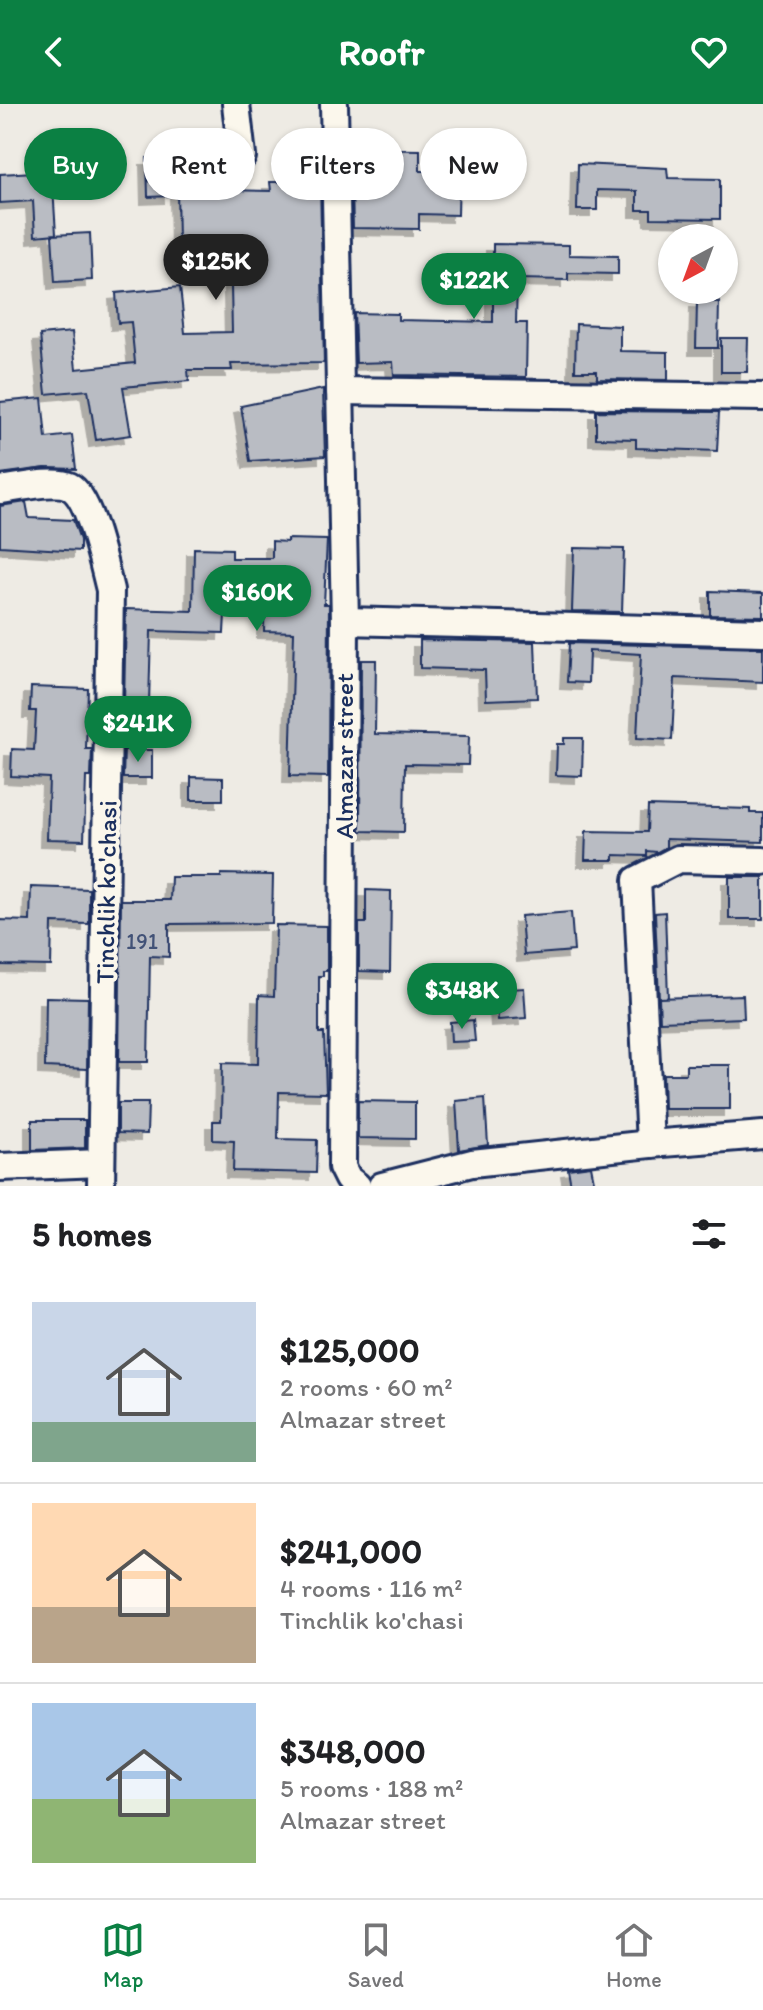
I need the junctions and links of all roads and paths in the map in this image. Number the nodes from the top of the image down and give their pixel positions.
1 (236, 104) edge
2 (334, 104) edge
3 (239, 128) edge
4 (340, 391) junction
5 (763, 397) edge
6 (0, 490) edge
7 (345, 621) junction
8 (763, 632) edge
9 (763, 861) edge
10 (763, 1135) edge
11 (650, 1144) junction
12 (0, 1167) edge
13 (101, 1174) edge
14 (349, 1177) edge
15 (382, 1186) edge

1 - 3 street
2 - 4 street, Almazar street
4 - 5 street
4 - 7 street, Almazar street
6 - 13 street, Tinchlik ko'chasi
7 - 8 street
7 - 14 street, Almazar street
9 - 11 street
10 - 11 street
11 - 15 street
12 - 13 street

